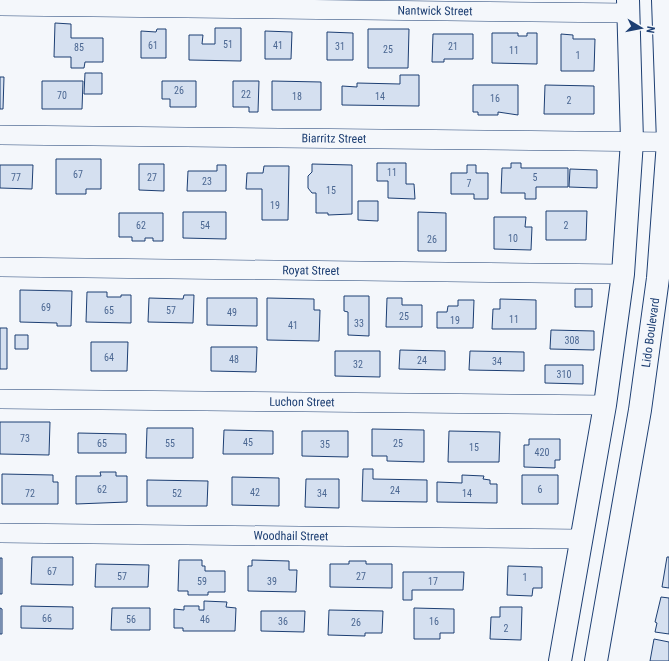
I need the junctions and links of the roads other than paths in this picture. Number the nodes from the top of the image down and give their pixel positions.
1 (664, 0) edge
2 (0, 6) edge
3 (628, 7) edge
4 (0, 135) edge
5 (632, 141) junction
6 (668, 142) junction
7 (0, 267) edge
8 (623, 274) junction
9 (0, 399) edge
10 (605, 405) junction
11 (0, 533) edge
12 (581, 539) junction
13 (560, 661) edge
14 (596, 661) edge

1 - 6 highway, Lido Boulevard
2 - 3 street, Nantwick Street
3 - 5 highway
4 - 5 street, Biarritz Street
5 - 6 street, Biarritz Street
5 - 8 highway
6 - 14 highway, Lido Boulevard
7 - 8 street, Royat Street
8 - 10 highway
9 - 10 street, Luchon Street
10 - 12 highway
11 - 12 street, Woodhail Street
12 - 13 highway

